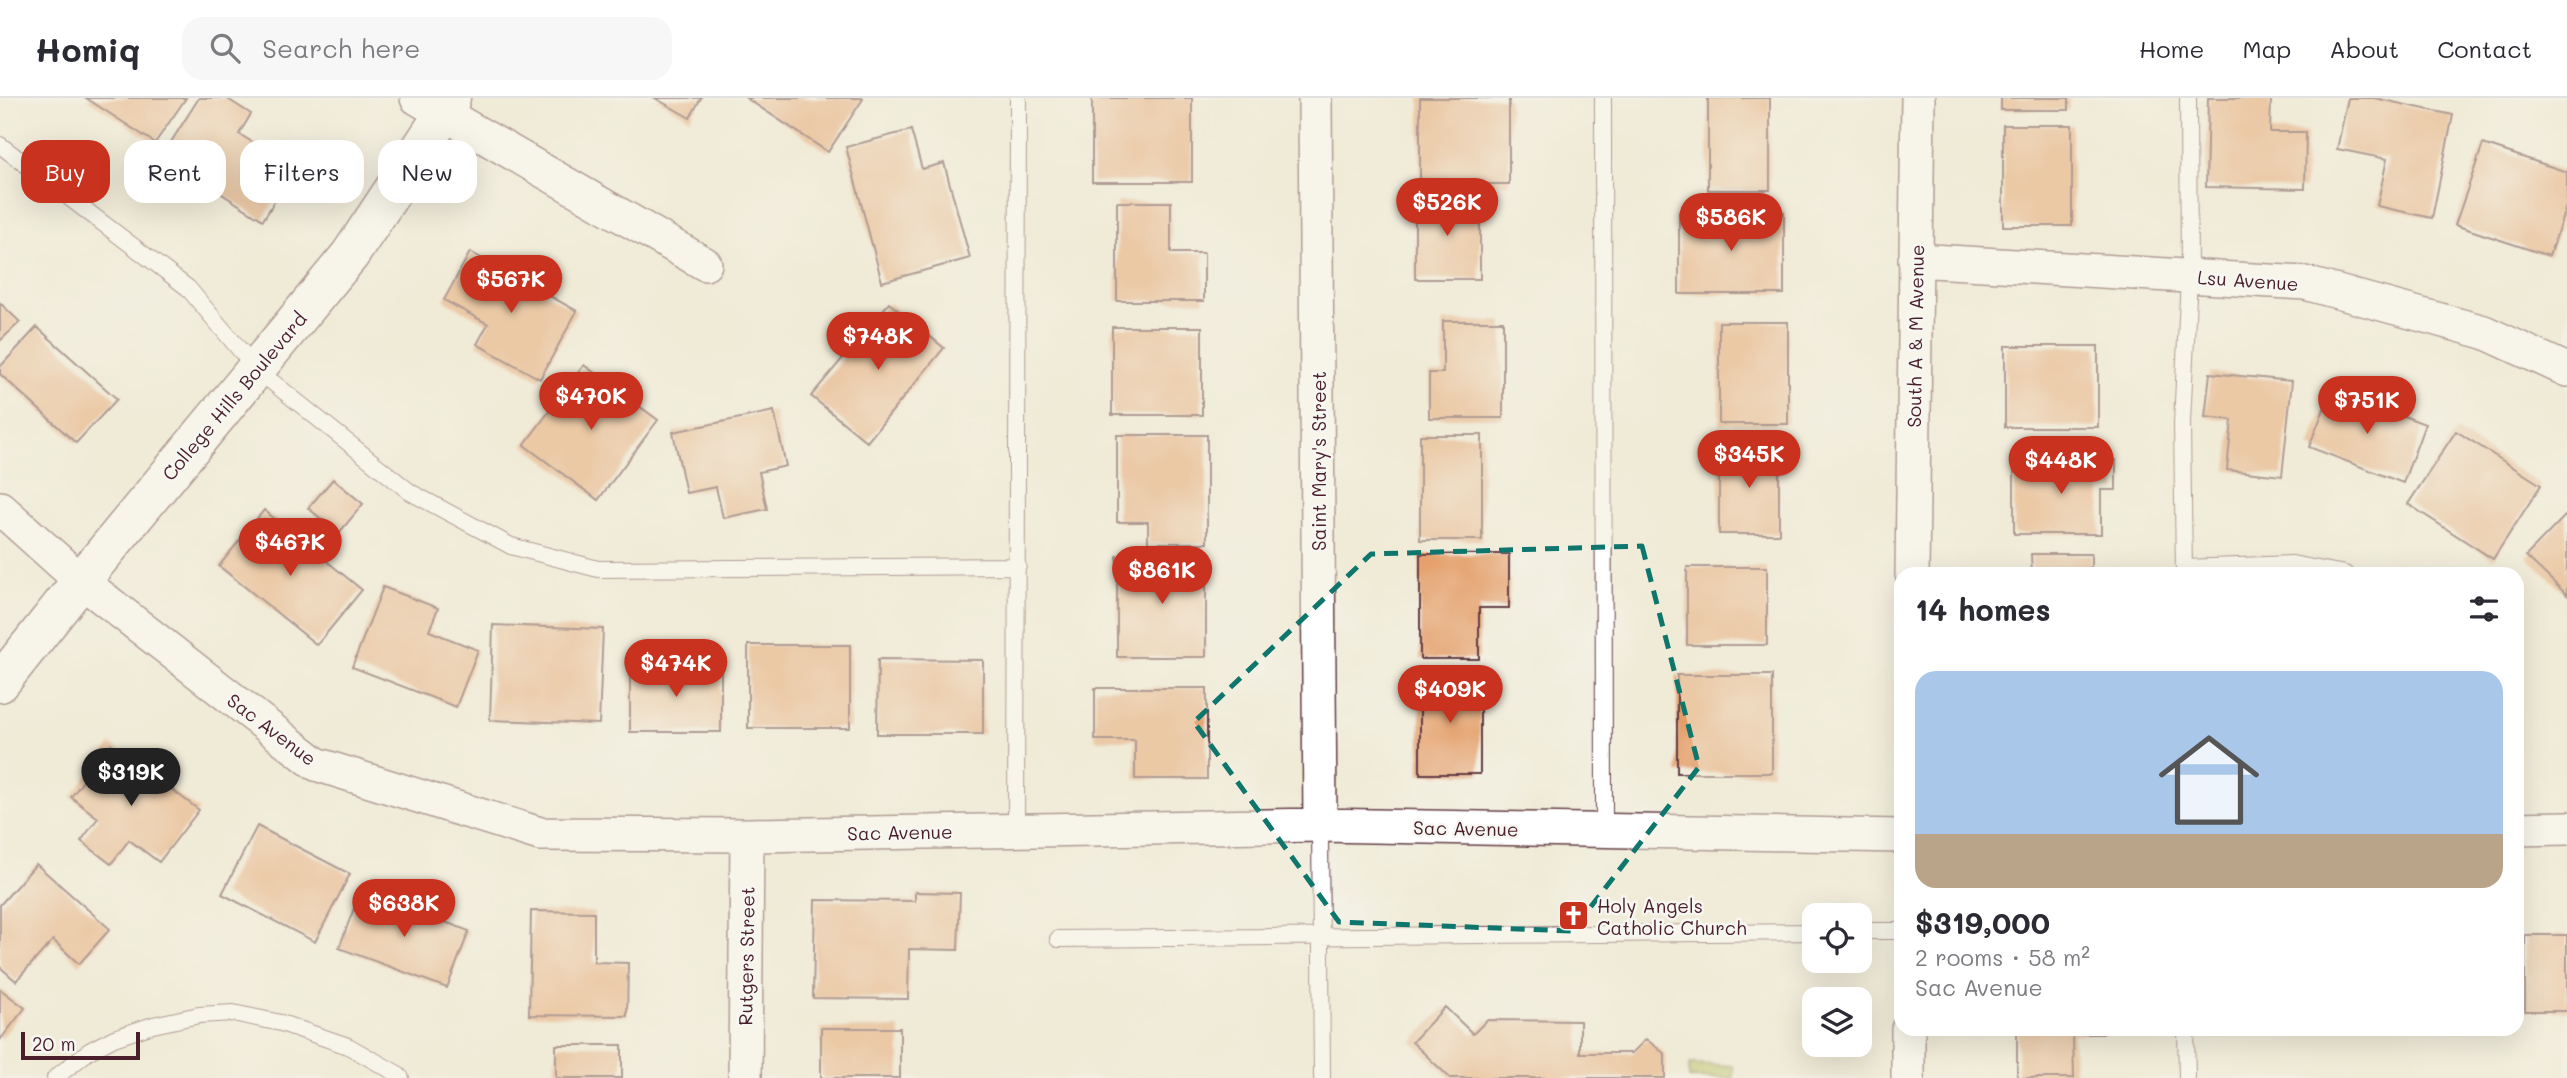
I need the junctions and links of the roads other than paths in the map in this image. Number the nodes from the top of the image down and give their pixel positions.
1 (1018, 98) edge
2 (1315, 98) edge
3 (1602, 98) edge
4 (1918, 98) edge
5 (2188, 98) edge
6 (437, 104) edge
7 (0, 145) edge
8 (1915, 260) junction
9 (705, 264) dead end
10 (2189, 276) junction
11 (256, 369) junction
12 (2567, 370) edge
13 (0, 508) edge
14 (1018, 566) junction
15 (1912, 567) edge
16 (2184, 567) edge
17 (2246, 567) edge
18 (2308, 567) edge
19 (81, 581) junction
20 (0, 683) edge
21 (1320, 825) junction
22 (2567, 828) edge
23 (2524, 829) edge
24 (1016, 831) junction
25 (1604, 831) junction
26 (747, 835) junction
27 (1894, 836) edge
28 (1872, 931) edge
29 (1894, 931) edge
30 (1802, 932) edge
31 (1322, 937) junction
32 (1058, 939) dead end
33 (1908, 1036) edge
34 (2186, 1036) edge
35 (55, 1078) edge
36 (401, 1078) edge
37 (745, 1078) edge
38 (1322, 1078) edge
39 (1908, 1078) edge
40 (2187, 1078) edge

1 - 14 lane
2 - 21 street, Saint Mary's Street
3 - 25 lane
4 - 8 street, South A & M Avenue
5 - 10 lane
6 - 9 street
6 - 11 street, College Hills Boulevard
7 - 11 lane
8 - 10 street, Lsu Avenue
8 - 15 street, South A & M Avenue
10 - 12 street, Lsu Avenue
10 - 16 lane
11 - 14 lane
11 - 19 street, College Hills Boulevard
13 - 19 street, Sac Avenue
14 - 24 lane
17 - 18 lane
19 - 20 street, College Hills Boulevard
19 - 26 street, Sac Avenue
21 - 24 street, Sac Avenue
21 - 25 street, Sac Avenue
21 - 31 lane
22 - 23 street
24 - 26 street, Sac Avenue
25 - 27 street, Sac Avenue
26 - 37 street, Rutgers Street
28 - 29 lane
30 - 31 lane
31 - 32 lane
31 - 38 lane
33 - 39 street
34 - 40 lane
35 - 36 lane

